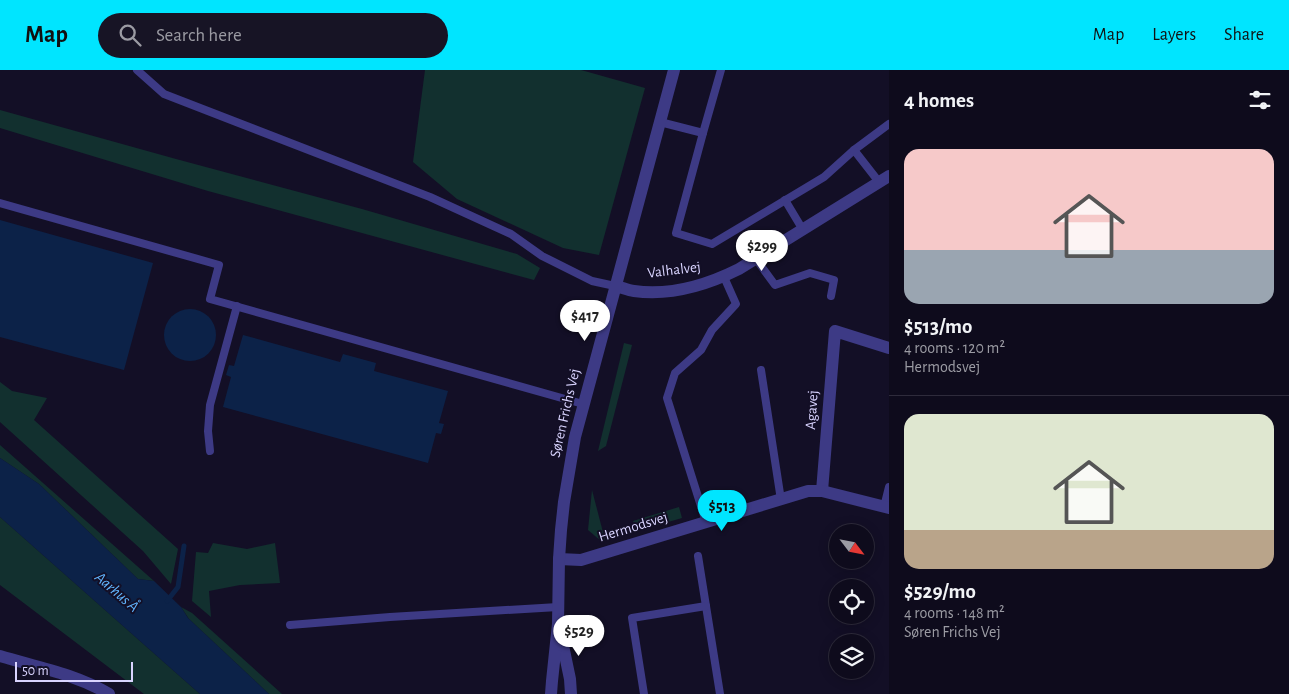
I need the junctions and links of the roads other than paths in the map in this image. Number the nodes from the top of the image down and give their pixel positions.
1 (137, 70) edge
2 (674, 70) edge
3 (721, 70) edge
4 (660, 122) junction
5 (889, 124) edge
6 (703, 133) junction
7 (854, 150) junction
8 (884, 179) edge
9 (785, 200) junction
10 (0, 203) edge
11 (802, 230) junction
12 (756, 259) junction
13 (724, 277) junction
14 (615, 286) junction
15 (831, 296) dead end
16 (237, 306) junction
17 (889, 348) edge
18 (761, 370) dead end
19 (583, 404) junction
20 (210, 451) dead end
21 (889, 488) edge
22 (822, 491) junction
23 (781, 500) junction
24 (886, 508) edge
25 (706, 522) junction
26 (698, 556) dead end
27 (559, 559) junction
28 (706, 606) junction
29 (558, 607) junction
30 (558, 624) junction
31 (290, 626) dead end
32 (0, 656) edge
33 (109, 694) edge
34 (551, 694) edge
35 (571, 694) edge
36 (644, 694) edge
37 (720, 694) edge

1 - 14 lane
2 - 4 street, Søren Frichs Vej
3 - 6 lane
4 - 6 lane
4 - 14 street, Søren Frichs Vej
5 - 7 lane
6 - 9 lane
7 - 8 lane
7 - 9 lane
8 - 11 street, Valhalvej
9 - 11 lane
10 - 16 lane
11 - 12 street, Valhalvej
12 - 13 street, Valhalvej
12 - 15 lane
13 - 14 street, Valhalvej
13 - 25 lane
14 - 19 street, Søren Frichs Vej
16 - 19 lane
16 - 20 lane
17 - 22 street, Agavej
18 - 23 lane
19 - 27 street, Søren Frichs Vej
21 - 24 lane
22 - 23 street, Hermodsvej
22 - 24 street, Hermodsvej
23 - 25 street, Hermodsvej
25 - 27 street, Hermodsvej
26 - 28 lane
27 - 29 street, Søren Frichs Vej
28 - 36 lane
28 - 37 lane
29 - 30 street, Søren Frichs Vej
29 - 31 lane
30 - 34 street, Søren Frichs Vej
30 - 35 street, Søren Frichs Vej
32 - 33 street

